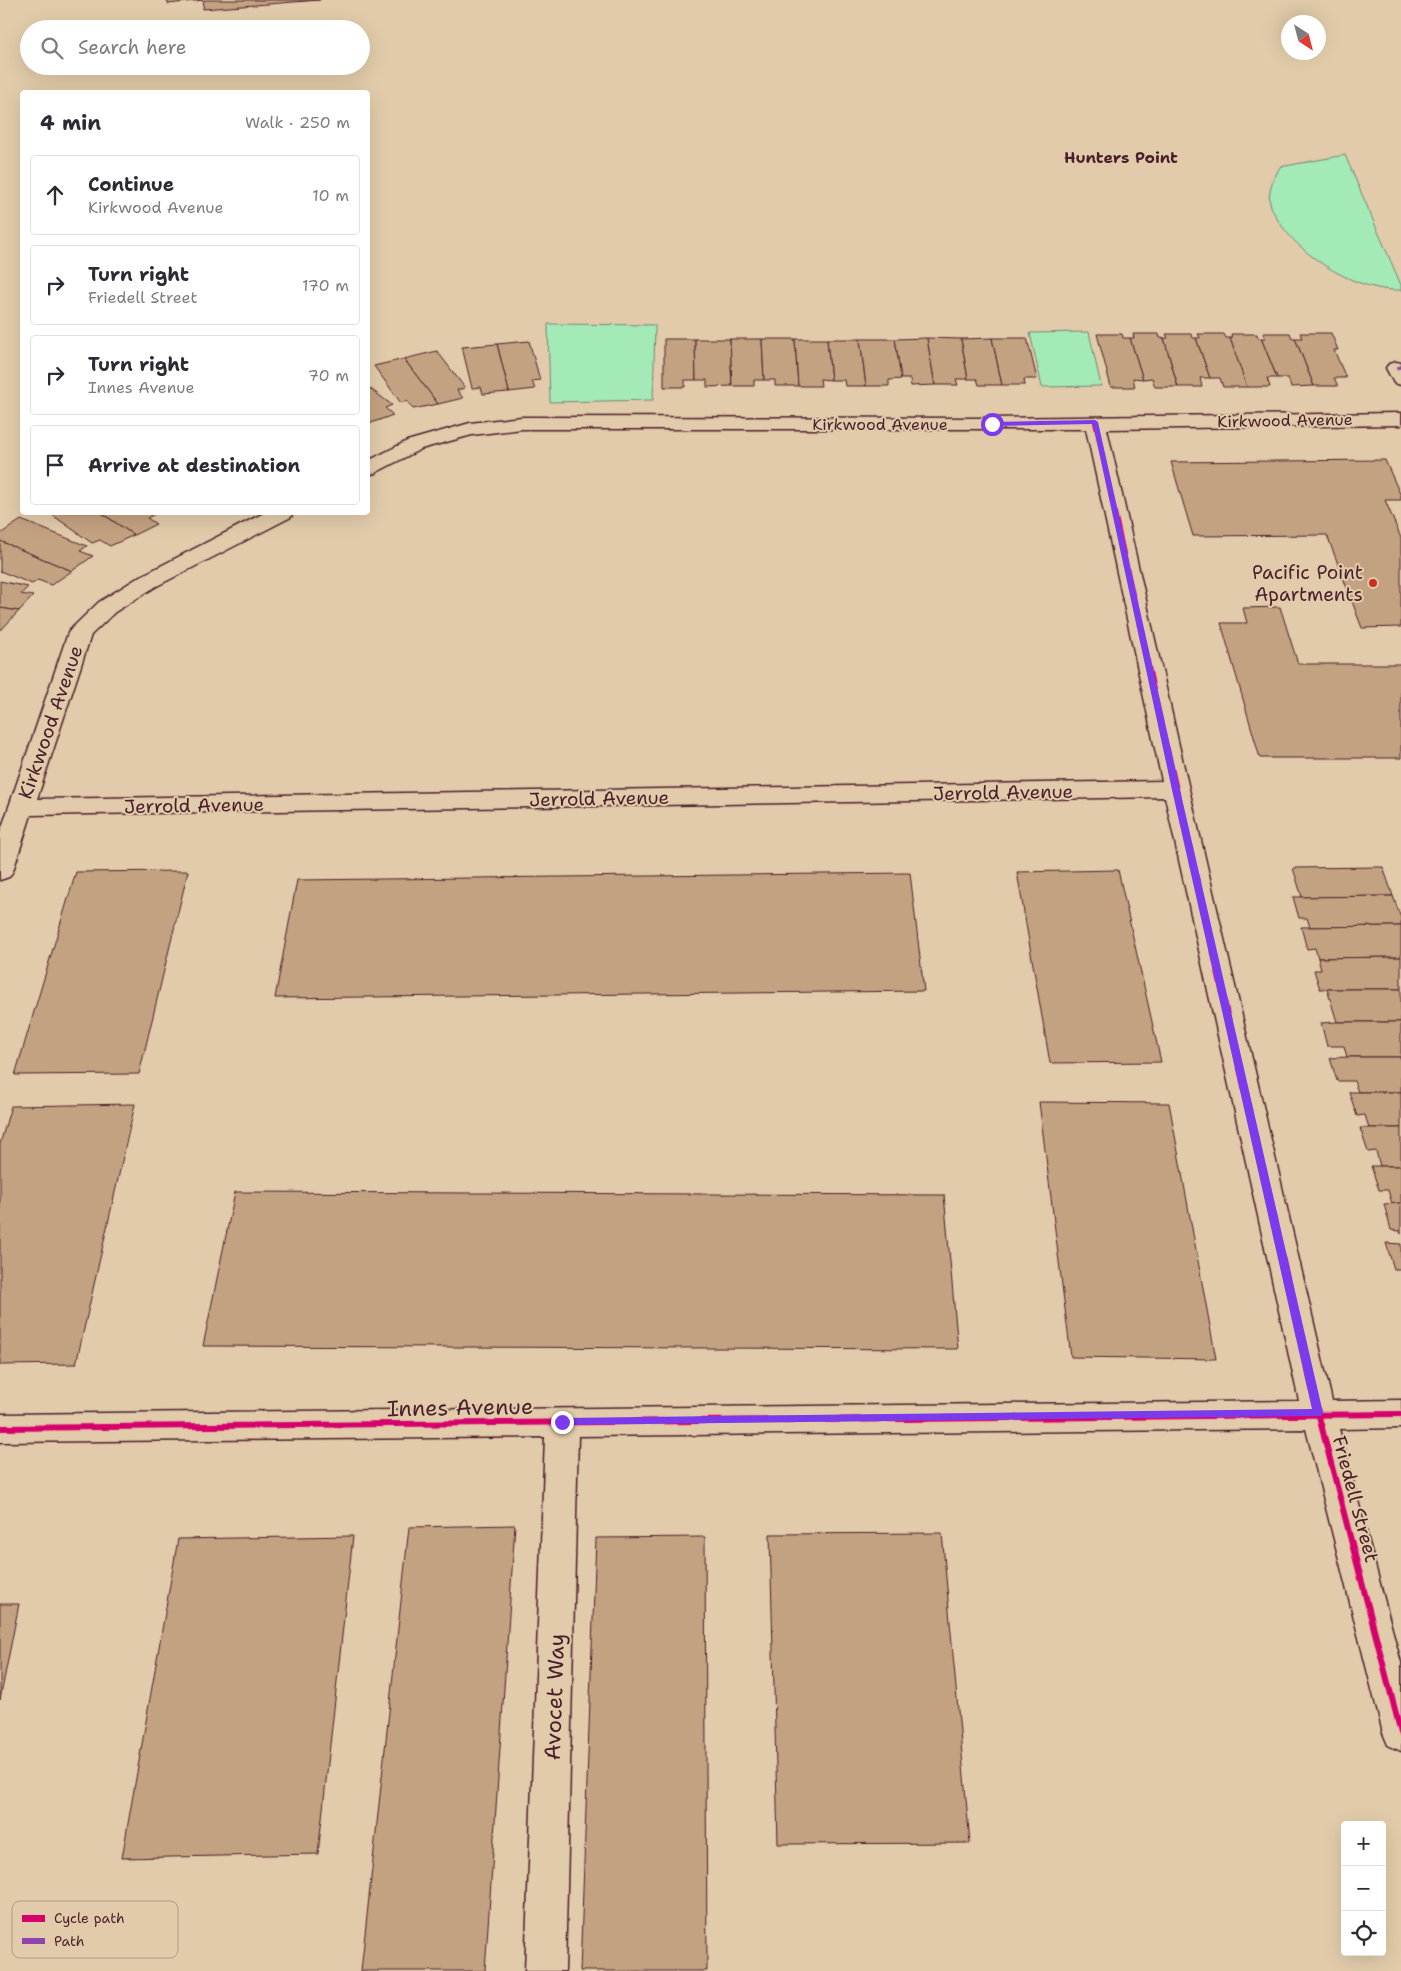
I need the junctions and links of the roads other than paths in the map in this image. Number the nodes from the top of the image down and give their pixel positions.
1 (1401, 419) edge
2 (1095, 422) junction
3 (370, 468) edge
4 (277, 515) edge
5 (1176, 790) junction
6 (21, 807) junction
7 (0, 871) edge
8 (1318, 1413) junction
9 (1401, 1414) edge
10 (562, 1422) junction
11 (0, 1428) edge
12 (1401, 1734) edge
13 (545, 1971) edge

1 - 2 street, Kirkwood Avenue
2 - 3 street, Kirkwood Avenue
2 - 5 street, Friedell Street
4 - 6 street, Kirkwood Avenue
5 - 6 street, Jerrold Avenue
5 - 8 street, Friedell Street
6 - 7 street, Kirkwood Avenue
8 - 9 street, Innes Avenue
8 - 10 street, Innes Avenue
8 - 12 street, Friedell Street
10 - 11 street, Innes Avenue
10 - 13 street, Avocet Way

